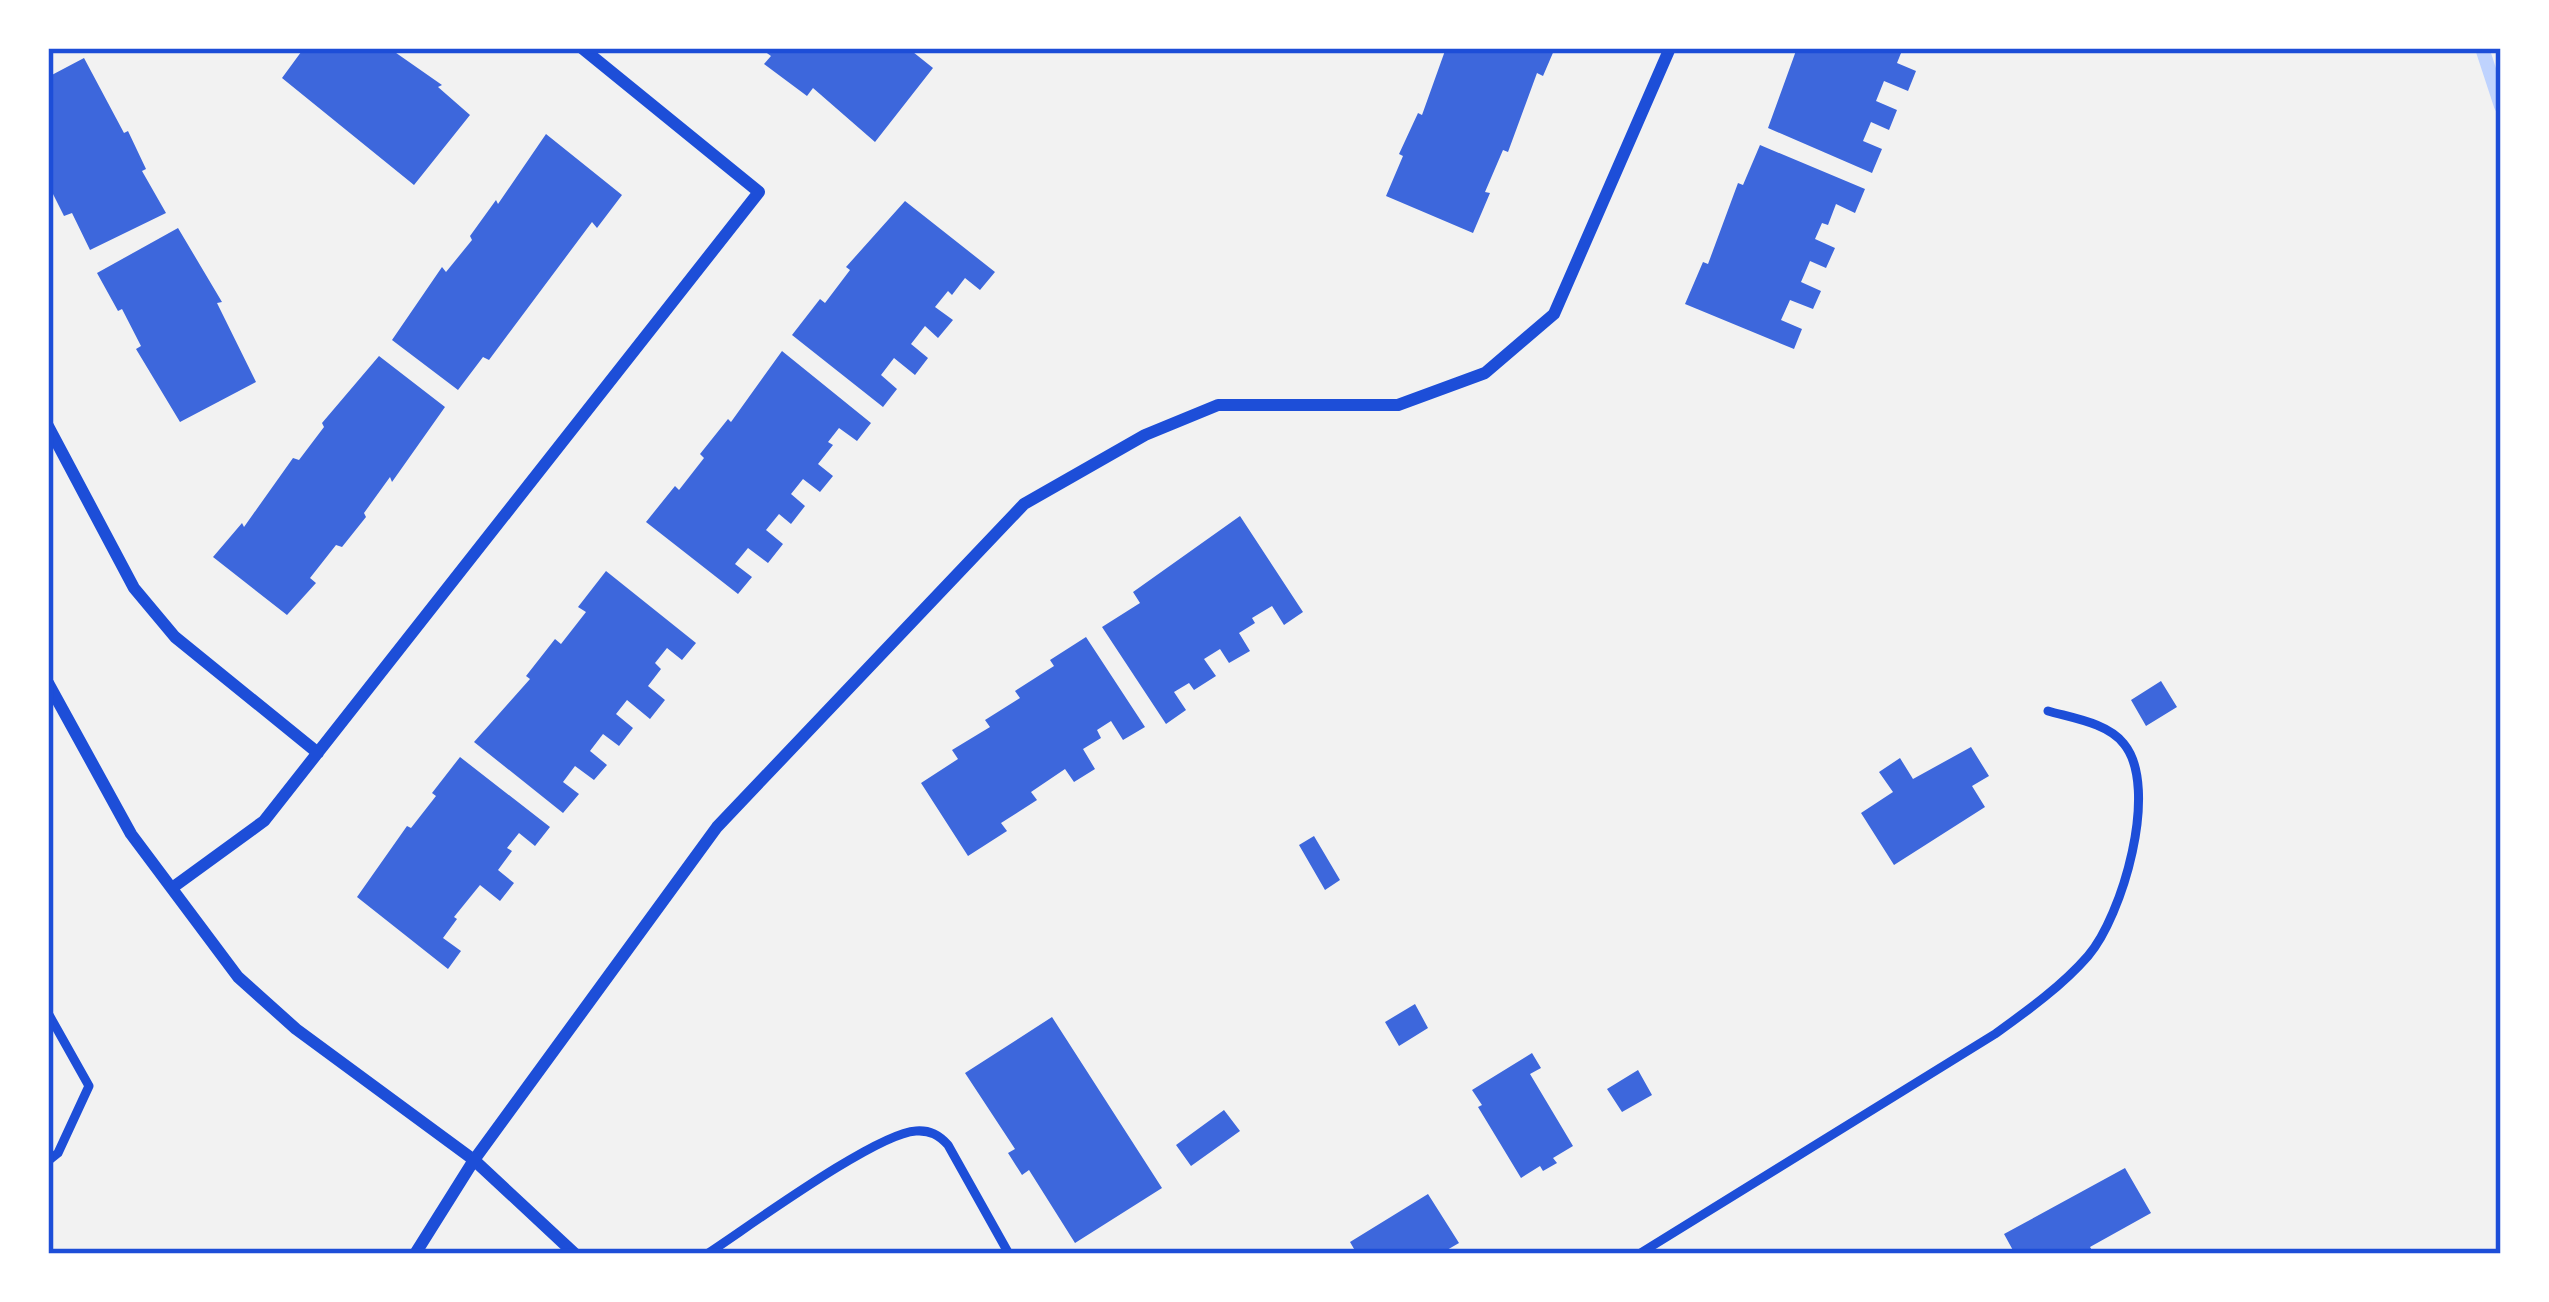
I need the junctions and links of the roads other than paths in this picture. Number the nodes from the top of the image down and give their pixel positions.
1 (582, 48) edge
2 (1670, 48) edge
3 (48, 426) edge
4 (48, 683) edge
5 (2048, 711) dead end
6 (318, 753) junction
7 (172, 888) junction
8 (48, 1013) edge
9 (474, 1160) junction
10 (48, 1161) edge
11 (415, 1254) edge
12 (575, 1254) edge
13 (707, 1254) edge
14 (1009, 1254) edge
15 (1639, 1254) edge

1 - 6 street
2 - 9 street
3 - 6 street
4 - 7 street
5 - 15 lane
6 - 7 street
7 - 9 street
8 - 10 lane
9 - 11 street
9 - 12 street
13 - 14 lane

